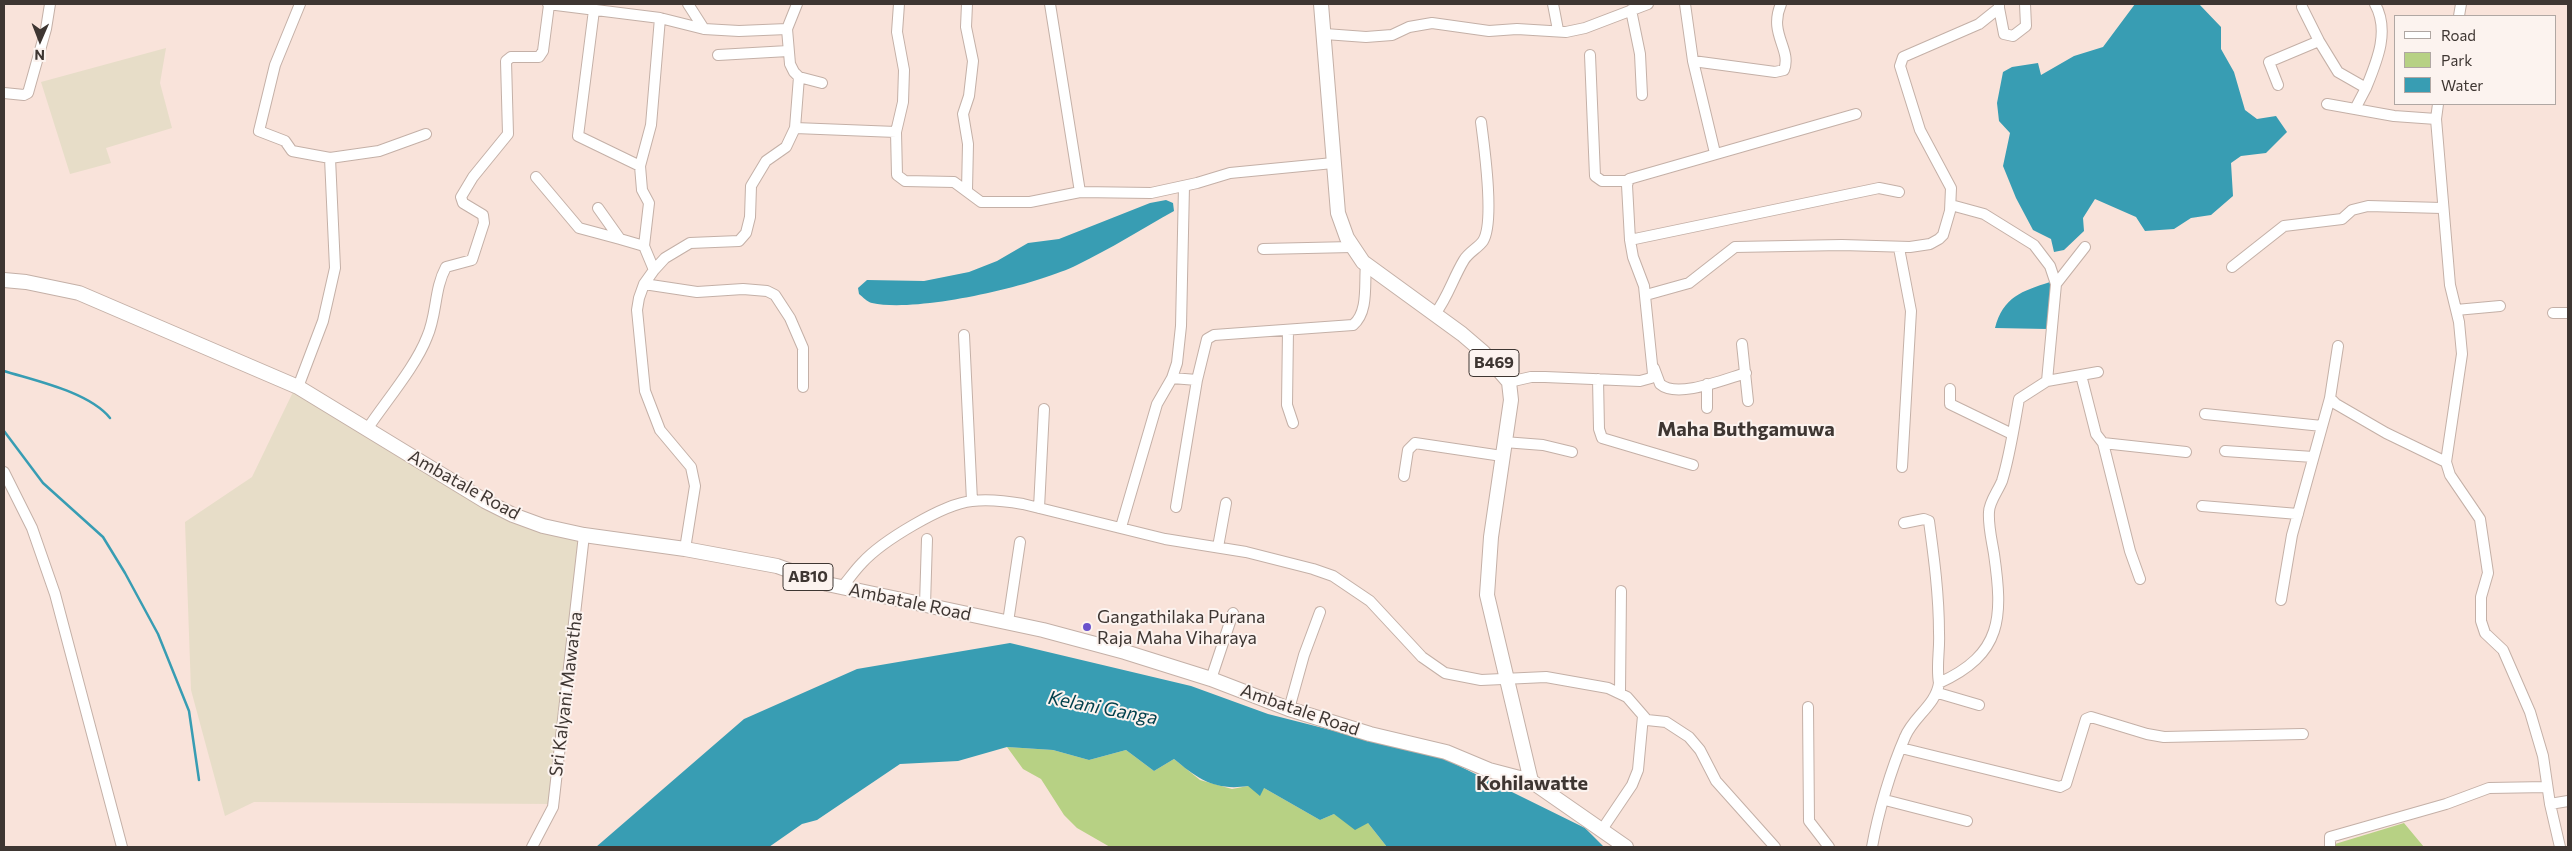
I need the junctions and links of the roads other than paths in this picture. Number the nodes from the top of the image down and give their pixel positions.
1 (50, 4) edge
2 (300, 4) edge
3 (549, 4) edge
4 (688, 4) edge
5 (797, 4) edge
6 (900, 4) edge
7 (967, 4) edge
8 (1050, 4) edge
9 (1321, 4) edge
10 (1553, 4) edge
11 (1648, 4) edge
12 (1685, 4) edge
13 (1781, 4) edge
14 (2026, 4) edge
15 (2374, 4) edge
16 (1999, 6) edge
17 (2302, 7) dead end
18 (594, 10) junction
19 (1631, 10) junction
20 (660, 18) junction
21 (704, 29) junction
22 (788, 30) junction
23 (1558, 30) junction
24 (1325, 34) junction
25 (2319, 41) junction
26 (788, 51) junction
27 (718, 55) dead end
28 (1590, 55) dead end
29 (1693, 61) junction
30 (800, 77) junction
31 (822, 83) dead end
32 (2278, 85) dead end
33 (2366, 88) junction
34 (4, 93) edge
35 (1642, 95) dead end
36 (2327, 104) dead end
37 (2438, 105) edge
38 (2355, 109) junction
39 (1856, 114) dead end
40 (2436, 119) junction
41 (1481, 122) dead end
42 (795, 128) junction
43 (896, 132) junction
44 (426, 134) dead end
45 (1715, 153) junction
46 (330, 158) junction
47 (1334, 163) junction
48 (640, 166) junction
49 (536, 177) dead end
50 (1628, 181) junction
51 (1184, 186) junction
52 (967, 190) junction
53 (1080, 192) junction
54 (1900, 192) dead end
55 (1951, 205) junction
56 (598, 208) dead end
57 (2442, 208) junction
58 (620, 239) junction
59 (1630, 240) junction
60 (644, 246) junction
61 (1352, 246) junction
62 (2085, 247) dead end
63 (1899, 248) junction
64 (1263, 249) dead end
65 (1366, 265) junction
66 (2232, 267) dead end
67 (654, 270) junction
68 (4, 280) edge
69 (644, 284) junction
70 (2056, 284) junction
71 (1646, 295) junction
72 (2500, 306) dead end
73 (2456, 310) junction
74 (2553, 313) dead end
75 (2568, 313) edge
76 (1435, 314) junction
77 (1288, 330) junction
78 (964, 336) dead end
79 (1742, 344) dead end
80 (2338, 346) dead end
81 (1654, 367) junction
82 (1746, 372) junction
83 (2098, 372) dead end
84 (2081, 375) junction
85 (1172, 378) junction
86 (1598, 379) junction
87 (1197, 380) junction
88 (2047, 381) junction
89 (1509, 382) junction
90 (1707, 384) junction
91 (298, 387) junction
92 (803, 388) dead end
93 (1950, 389) dead end
94 (2330, 398) junction
95 (1748, 401) dead end
96 (1707, 408) dead end
97 (1044, 409) dead end
98 (2205, 414) dead end
99 (1293, 423) dead end
100 (2322, 426) junction
101 (368, 428) junction
102 (2012, 434) junction
103 (2103, 443) junction
104 (1503, 449) junction
105 (2225, 451) dead end
106 (1572, 452) dead end
107 (2186, 452) dead end
108 (2313, 457) junction
109 (2446, 462) junction
110 (1693, 465) dead end
111 (1902, 467) dead end
112 (4, 472) edge
113 (1404, 476) dead end
114 (972, 501) junction
115 (1226, 503) dead end
116 (2202, 506) dead end
117 (1176, 507) dead end
118 (1039, 508) junction
119 (2298, 514) junction
120 (1904, 523) dead end
121 (1121, 527) junction
122 (584, 535) junction
123 (927, 539) dead end
124 (1020, 542) dead end
125 (1218, 547) junction
126 (685, 549) junction
127 (2140, 579) dead end
128 (842, 587) junction
129 (1621, 591) dead end
130 (2281, 600) dead end
131 (925, 605) junction
132 (1233, 612) dead end
133 (1320, 612) dead end
134 (1008, 622) junction
135 (1508, 678) junction
136 (1211, 679) junction
137 (1939, 688) junction
138 (1620, 692) junction
139 (1979, 705) dead end
140 (1808, 707) dead end
141 (1289, 709) junction
142 (1642, 716) junction
143 (2303, 734) dead end
144 (1902, 748) junction
145 (1531, 781) junction
146 (2547, 787) junction
147 (1884, 800) junction
148 (2568, 801) edge
149 (2550, 804) junction
150 (1967, 821) dead end
151 (1601, 831) junction
152 (1773, 846) edge
153 (122, 847) edge
154 (532, 847) edge
155 (1626, 847) edge
156 (1829, 847) edge
157 (1872, 847) edge
158 (2330, 847) edge
159 (2560, 847) edge

1 - 34 street
2 - 46 street
3 - 18 street
3 - 101 street
4 - 21 street
5 - 22 street
6 - 43 street
7 - 52 street
8 - 53 street
9 - 24 main road, B469
10 - 23 street
11 - 19 street
12 - 29 street
13 - 29 street
14 - 16 street
15 - 33 street
16 - 55 street
17 - 25 street
18 - 20 street
18 - 48 street
19 - 23 street
19 - 35 street
20 - 21 street
20 - 48 street
21 - 22 street
22 - 26 street
23 - 24 street
24 - 47 main road, B469
25 - 32 street
25 - 33 street
26 - 27 street
26 - 30 street
28 - 50 street
29 - 45 street
30 - 31 street
30 - 42 street
33 - 38 street
36 - 38 street
37 - 40 street
38 - 40 street
39 - 45 street
40 - 57 street
41 - 76 street
42 - 43 street
42 - 67 street
43 - 52 street
44 - 46 street
45 - 50 street
46 - 91 street
47 - 51 street
47 - 61 main road, B469
48 - 60 street
49 - 58 street
50 - 59 street
51 - 53 street
51 - 85 street
52 - 53 street
54 - 59 street
55 - 63 street
55 - 70 street
56 - 58 street
57 - 66 street
57 - 73 street
58 - 60 street
59 - 71 street
60 - 67 street
61 - 64 street
61 - 65 main road, B469
62 - 70 street
63 - 71 street
63 - 111 street
65 - 76 main road, B469
65 - 77 street
67 - 69 street
68 - 91 main road, Ambatale Road / AB10
69 - 92 street
69 - 126 street
70 - 88 street
71 - 81 street
72 - 73 street
73 - 109 street
74 - 75 street
76 - 89 main road, B469
77 - 87 street
77 - 99 street
78 - 114 street
79 - 82 street
80 - 94 street
81 - 86 street
81 - 90 street
82 - 90 street
82 - 95 street
83 - 84 street
84 - 88 street
84 - 103 street
85 - 87 street
85 - 121 street
86 - 89 street
86 - 110 street
87 - 117 street
88 - 102 street
89 - 104 main road, B469
90 - 96 street
91 - 101 main road, Ambatale Road / AB10
93 - 102 street
94 - 100 street
94 - 109 street
97 - 118 street
98 - 100 street
100 - 108 street
101 - 122 main road, Ambatale Road / AB10
102 - 137 street
103 - 107 street
103 - 127 street
104 - 106 street
104 - 113 street
104 - 135 main road, B469
105 - 108 street
108 - 119 street
109 - 146 street
112 - 153 street
114 - 118 street
114 - 128 street
115 - 125 street
116 - 119 street
118 - 121 street
119 - 130 street
120 - 137 street
121 - 125 street
122 - 126 main road, Ambatale Road / AB10
122 - 154 street, Sri Kalyani Mawatha
123 - 131 street
124 - 134 street
125 - 135 street
126 - 128 main road, Ambatale Road / AB10
128 - 131 main road, Ambatale Road / AB10
129 - 138 street
131 - 134 main road, Ambatale Road / AB10
132 - 136 street
133 - 141 street
134 - 136 main road, Ambatale Road / AB10
135 - 138 street
135 - 145 main road, B469
136 - 141 main road, Ambatale Road / AB10
137 - 139 street
137 - 144 street
138 - 142 street
140 - 156 street
141 - 145 main road, Ambatale Road / AB10
142 - 151 street
142 - 152 street
143 - 144 street
144 - 147 street
145 - 151 main road, Ambatale Road / AB10
146 - 149 street
146 - 158 street
147 - 150 street
147 - 157 street
148 - 149 street
149 - 159 street
151 - 155 main road, Ambatale Road / AB10

